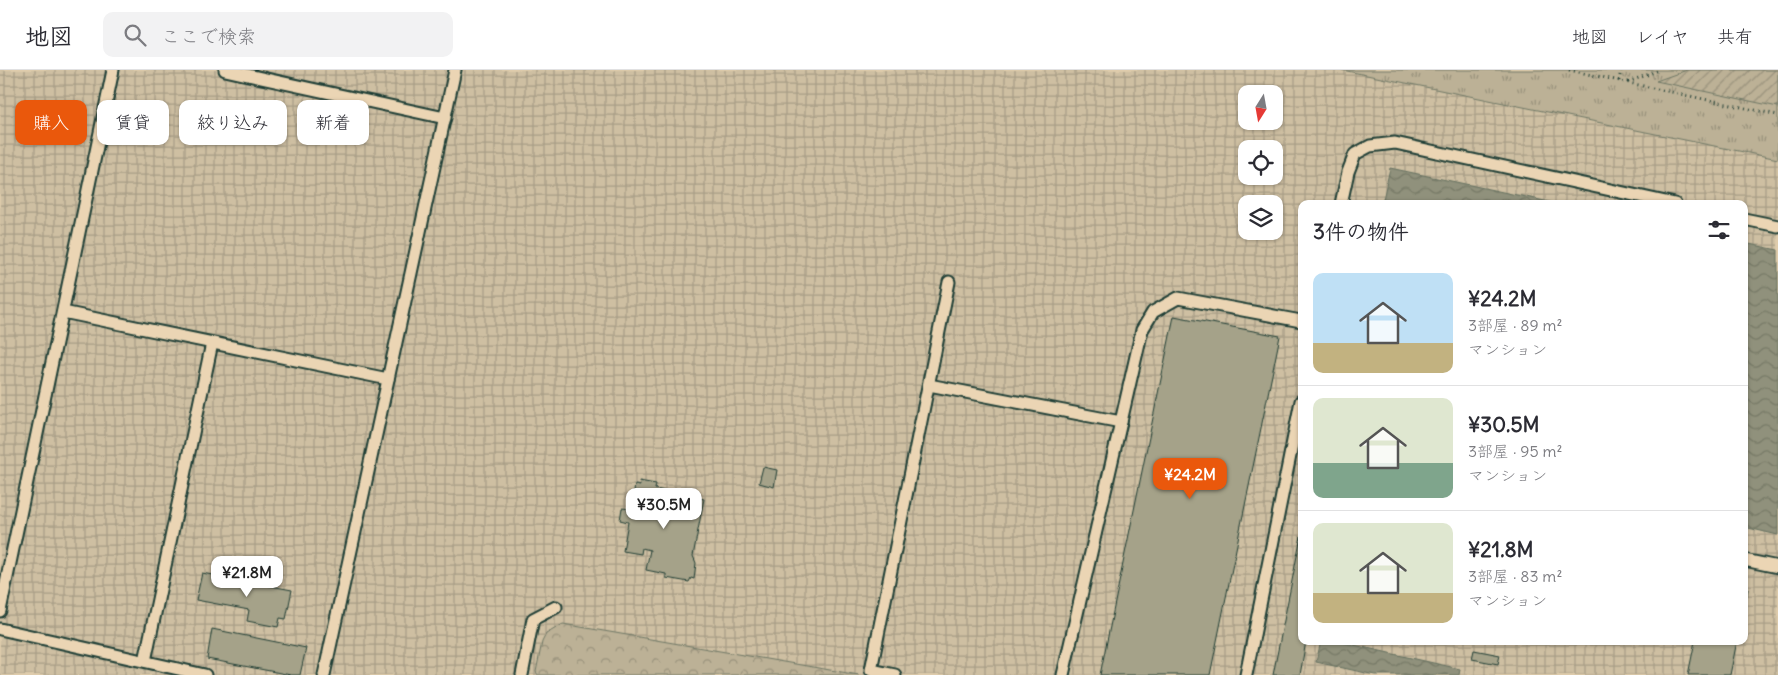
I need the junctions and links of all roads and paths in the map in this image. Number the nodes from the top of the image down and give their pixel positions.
1 (113, 70) edge
2 (225, 70) edge
3 (455, 70) edge
4 (1569, 70) edge
5 (1621, 70) edge
6 (1660, 70) edge
7 (1619, 81) junction
8 (1627, 82) junction
9 (1778, 115) edge
10 (445, 118) junction
11 (1342, 200) edge
12 (1657, 200) edge
13 (1748, 220) edge
14 (1778, 226) edge
15 (949, 282) dead end
16 (63, 312) junction
17 (1298, 320) edge
18 (212, 343) junction
19 (388, 379) junction
20 (929, 384) junction
21 (1121, 422) junction
22 (1298, 437) edge
23 (1296, 461) edge
24 (1748, 561) edge
25 (1778, 567) edge
26 (556, 607) dead end
27 (0, 610) edge
28 (0, 629) edge
29 (145, 662) junction
30 (205, 675) edge
31 (324, 675) edge
32 (522, 675) edge
33 (895, 675) edge
34 (1063, 675) edge
35 (1246, 675) edge

1 - 16 lane
2 - 10 lane
3 - 10 lane
4 - 7 path
5 - 7 path
6 - 8 path
7 - 8 path
8 - 9 path
10 - 19 lane
11 - 12 lane
13 - 14 lane
15 - 20 lane
16 - 18 lane
16 - 27 lane
17 - 21 lane
18 - 19 lane
18 - 29 lane
19 - 31 lane
20 - 21 lane
20 - 33 lane
21 - 34 lane
22 - 23 lane
23 - 35 lane
24 - 25 lane
26 - 32 lane
28 - 29 lane
29 - 30 lane

